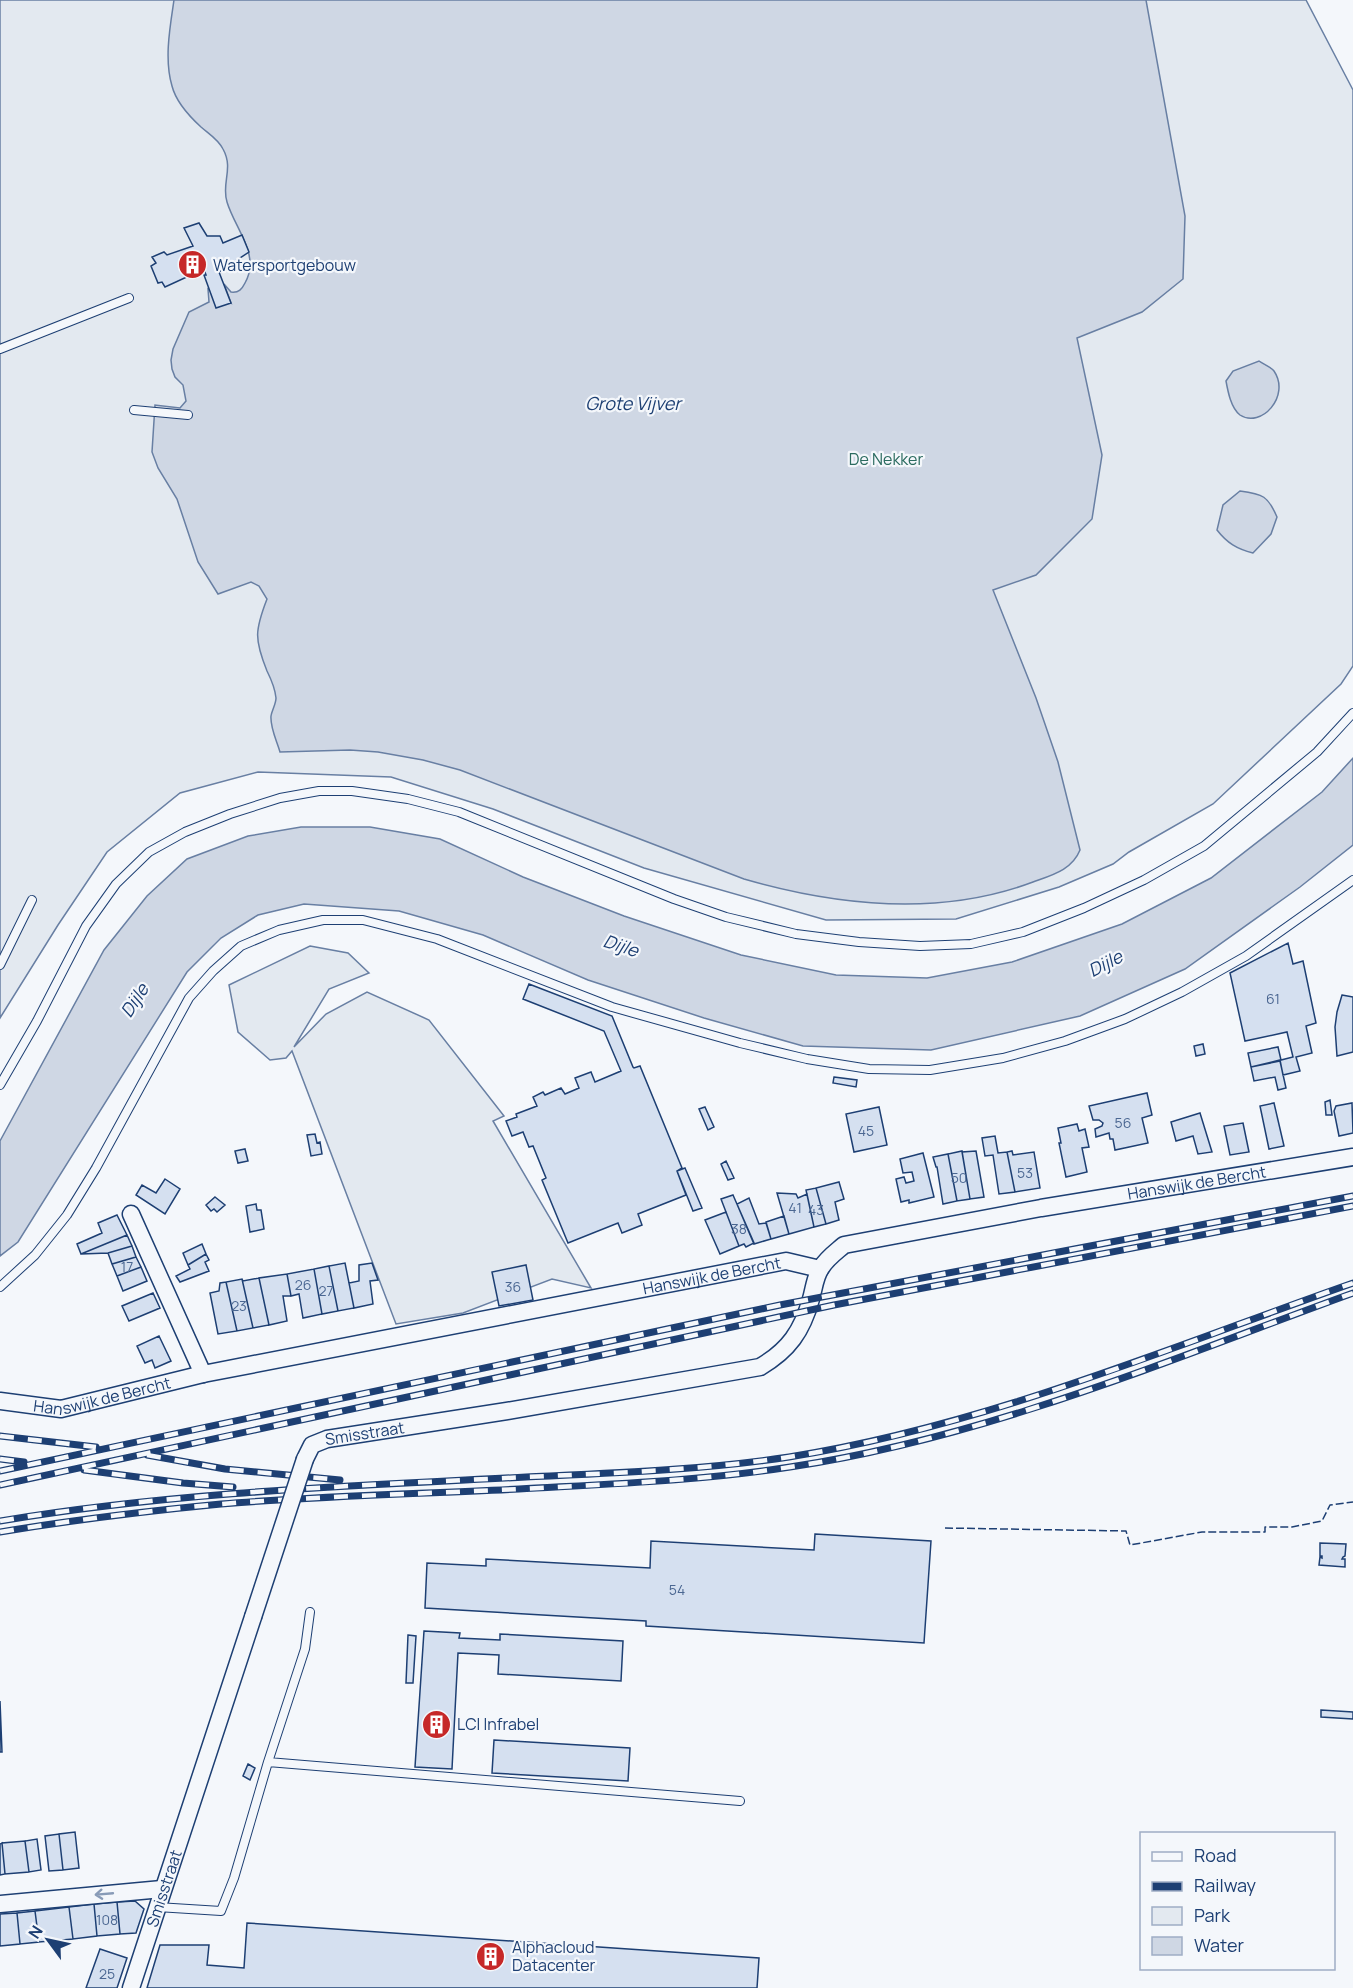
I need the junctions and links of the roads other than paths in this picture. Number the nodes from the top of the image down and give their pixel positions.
1 (129, 298) dead end
2 (0, 349) edge
3 (134, 410) dead end
4 (188, 415) dead end
5 (1353, 713) edge
6 (1353, 880) edge
7 (32, 900) dead end
8 (0, 965) edge
9 (0, 1086) edge
10 (1353, 1157) edge
11 (131, 1214) dead end
12 (820, 1269) junction
13 (0, 1287) edge
14 (204, 1374) junction
15 (0, 1401) edge
16 (310, 1612) dead end
17 (268, 1762) junction
18 (740, 1801) dead end
19 (162, 1889) junction
20 (0, 1904) edge
21 (157, 1907) junction
22 (131, 1988) edge

1 - 2 lane
3 - 4 lane
5 - 9 lane
6 - 13 lane
7 - 8 lane
10 - 12 street, Hanswijk de Bercht
11 - 14 street
12 - 14 street, Hanswijk de Bercht
12 - 19 street, Smisstraat, bridge
14 - 15 street, Hanswijk de Bercht
16 - 17 lane
17 - 18 lane
17 - 21 lane
19 -> 20 street
19 - 21 street, Smisstraat
21 - 22 street, Smisstraat

